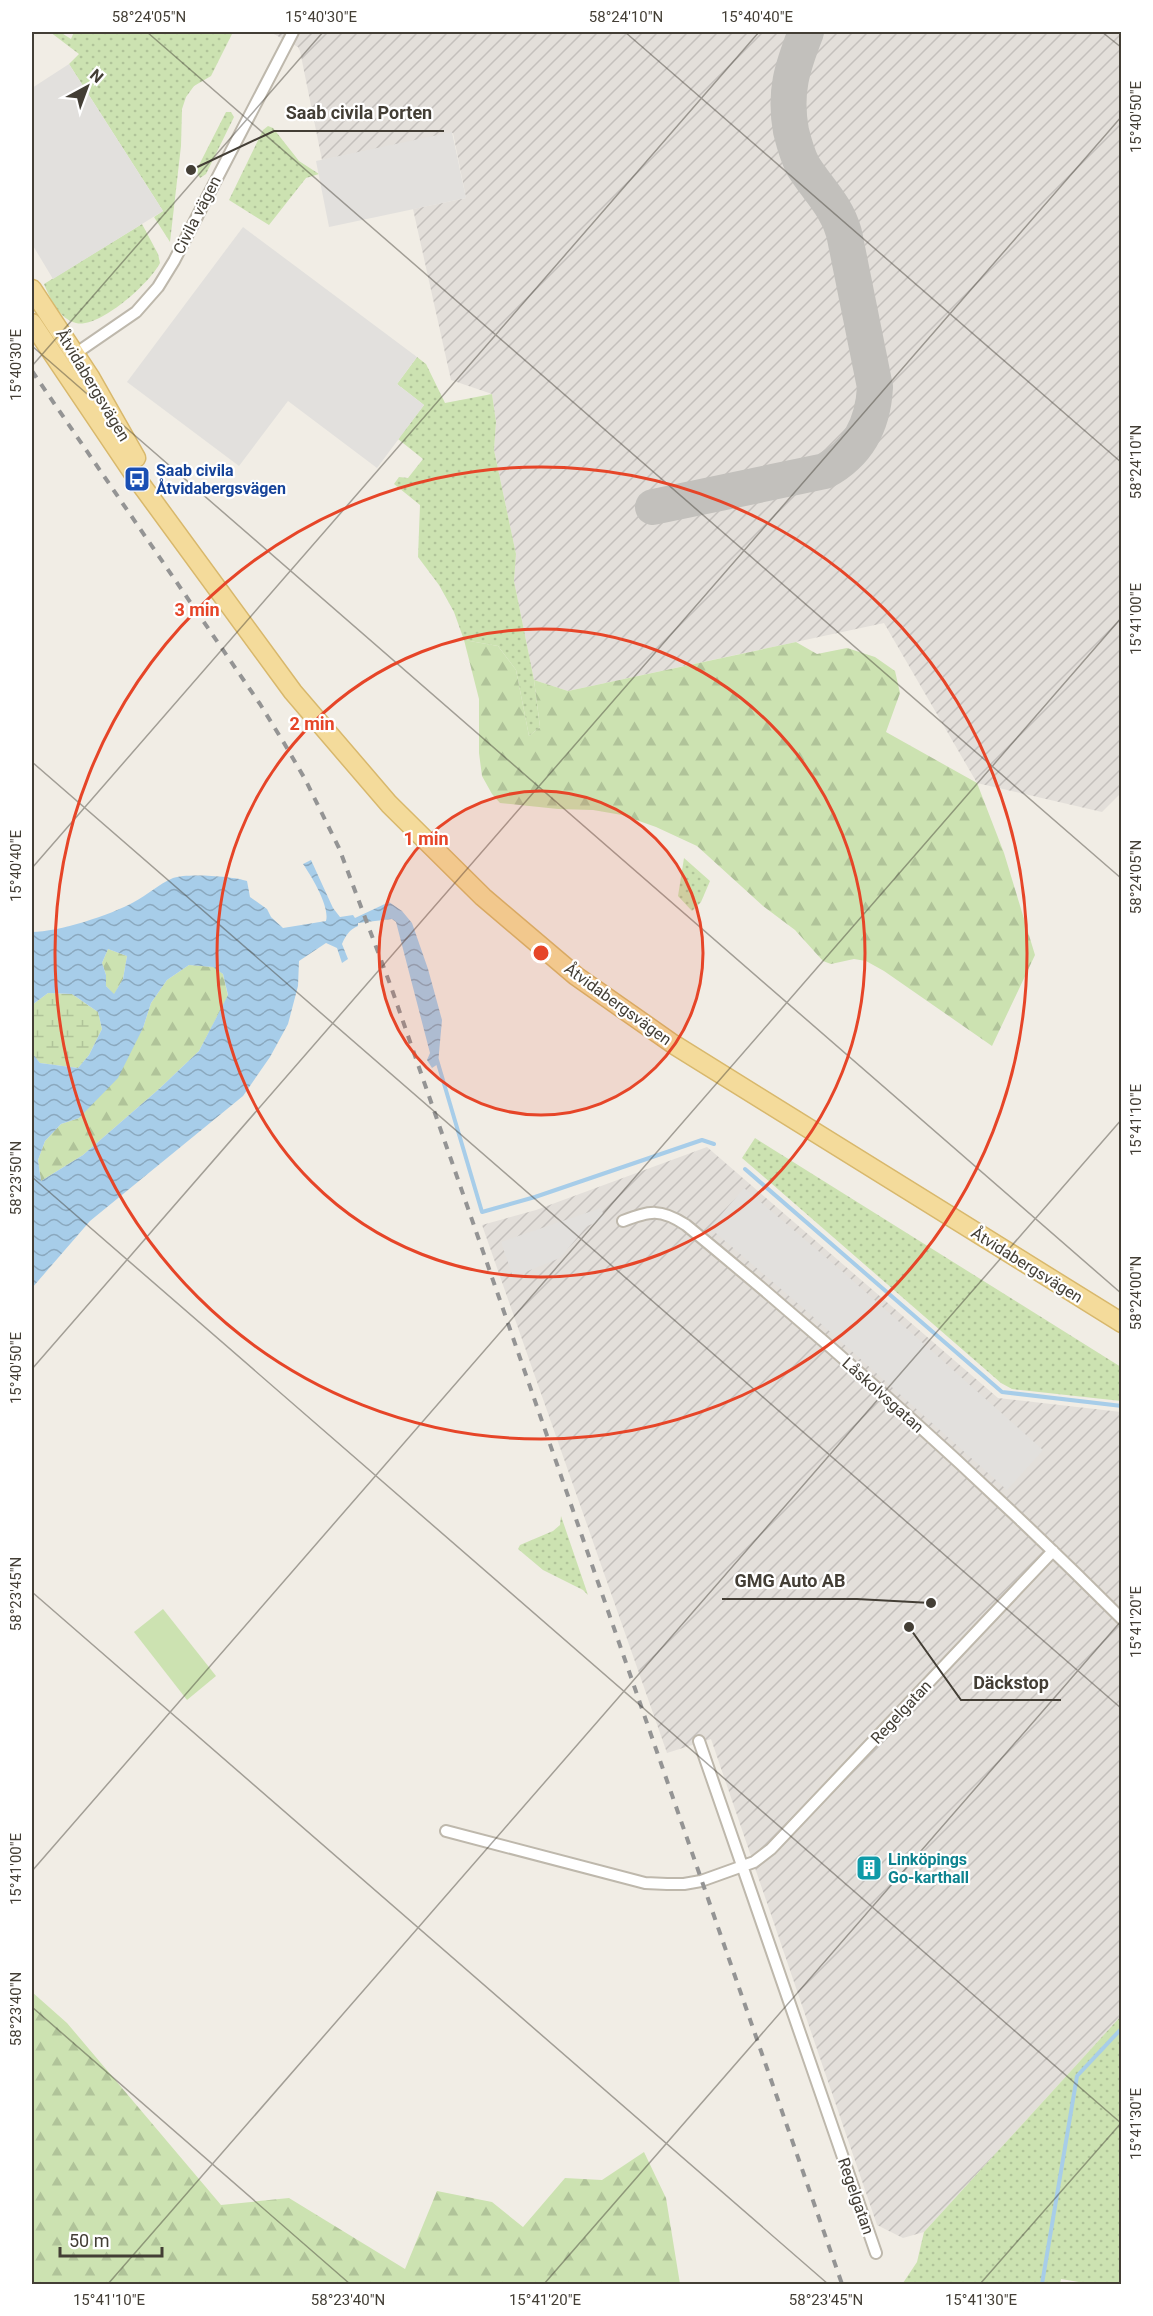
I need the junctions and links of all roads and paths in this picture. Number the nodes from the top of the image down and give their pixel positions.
1 (293, 32) edge
2 (32, 289) edge
3 (32, 323) edge
4 (75, 353) junction
5 (60, 364) junction
6 (187, 545) junction
7 (623, 1221) dead end
8 (1122, 1323) edge
9 (1053, 1551) junction
10 (1122, 1619) edge
11 (699, 1741) dead end
12 (446, 1831) dead end
13 (742, 1866) junction
14 (876, 2253) dead end

1 - 4 street, Civila vägen
2 - 4 main road, Åtvidabergsvägen
3 - 5 main road, Åtvidabergsvägen
4 - 5 street, Civila vägen
4 - 6 main road, Åtvidabergsvägen
5 - 6 main road, Åtvidabergsvägen
6 - 8 main road, Åtvidabergsvägen
7 - 9 street, Låskolvsgatan
9 - 10 street, Låskolvsgatan
9 - 13 street, Regelgatan
11 - 13 street, Regelgatan
12 - 13 street
13 - 14 street, Regelgatan

